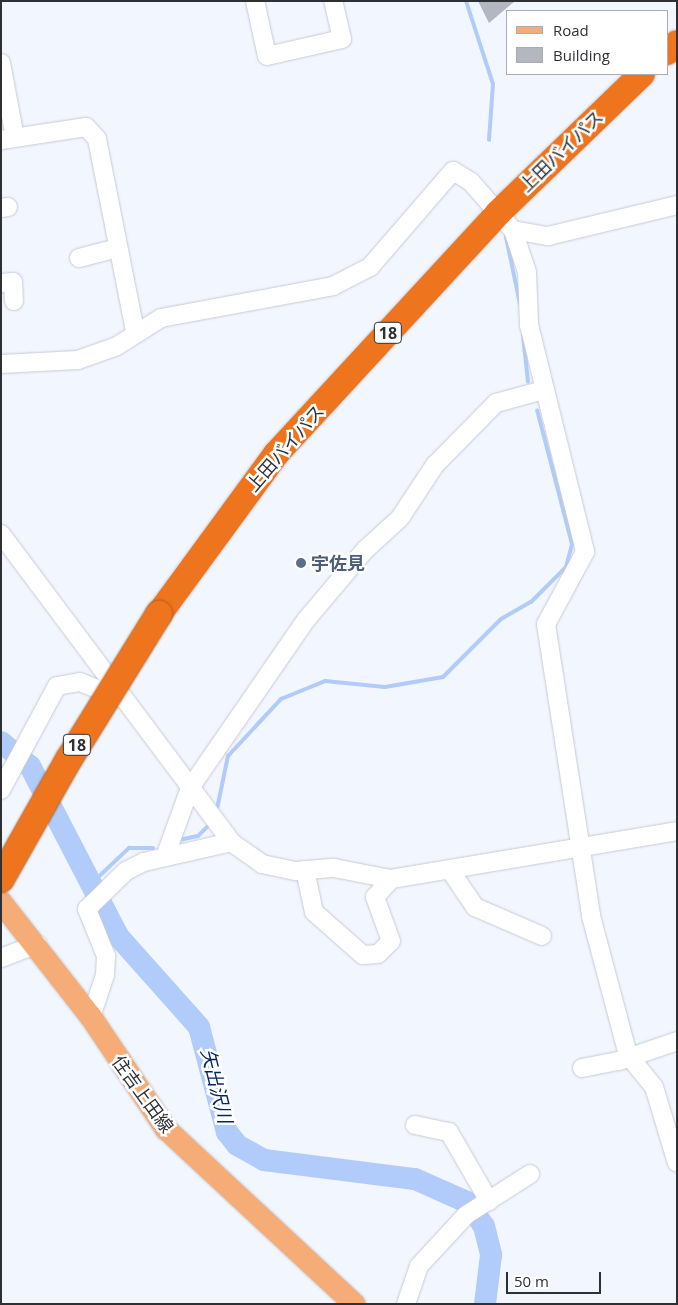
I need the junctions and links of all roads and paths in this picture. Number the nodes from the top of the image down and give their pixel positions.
1 (255, 1) edge
2 (333, 1) edge
3 (1, 63) edge
4 (641, 75) edge
5 (8, 139) edge
6 (677, 205) edge
7 (505, 222) junction
8 (118, 248) junction
9 (79, 258) dead end
10 (1, 283) edge
11 (14, 301) dead end
12 (135, 331) junction
13 (1, 364) edge
14 (544, 390) junction
15 (1, 534) edge
16 (127, 701) junction
17 (190, 788) junction
18 (1, 790) edge
19 (677, 831) edge
20 (231, 842) junction
21 (584, 849) junction
22 (166, 854) junction
23 (305, 870) junction
24 (450, 870) junction
25 (1, 878) edge
26 (391, 879) junction
27 (1, 902) edge
28 (542, 936) dead end
29 (37, 944) junction
30 (1, 958) edge
31 (91, 1017) junction
32 (677, 1041) edge
33 (628, 1056) junction
34 (582, 1068) dead end
35 (414, 1124) dead end
36 (677, 1162) edge
37 (530, 1174) dead end
38 (487, 1202) junction
39 (354, 1304) edge
40 (406, 1304) edge

1 - 2 street
3 - 5 street
4 - 7 highway, 上田バイパス / 18
5 - 8 street
6 - 7 street
7 - 12 street
7 - 14 street
7 - 25 highway, 上田バイパス / 18, bridge
8 - 9 street
8 - 12 street
10 - 11 street
12 - 13 street
14 - 17 street
14 - 21 street
15 - 16 street
16 - 17 street
16 - 18 street
17 - 20 street
17 - 22 street
19 - 21 street
20 - 22 street
20 - 23 street
21 - 24 street
21 - 33 street
22 - 31 street
23 - 26 street
23 - 26 street
24 - 26 street
24 - 28 street
27 - 29 main road, 住吉上田線
29 - 30 street
29 - 31 main road, 住吉上田線
31 - 39 main road, 住吉上田線
32 - 33 street
33 - 34 street
33 - 36 street
35 - 38 street
37 - 38 street
38 - 40 street

